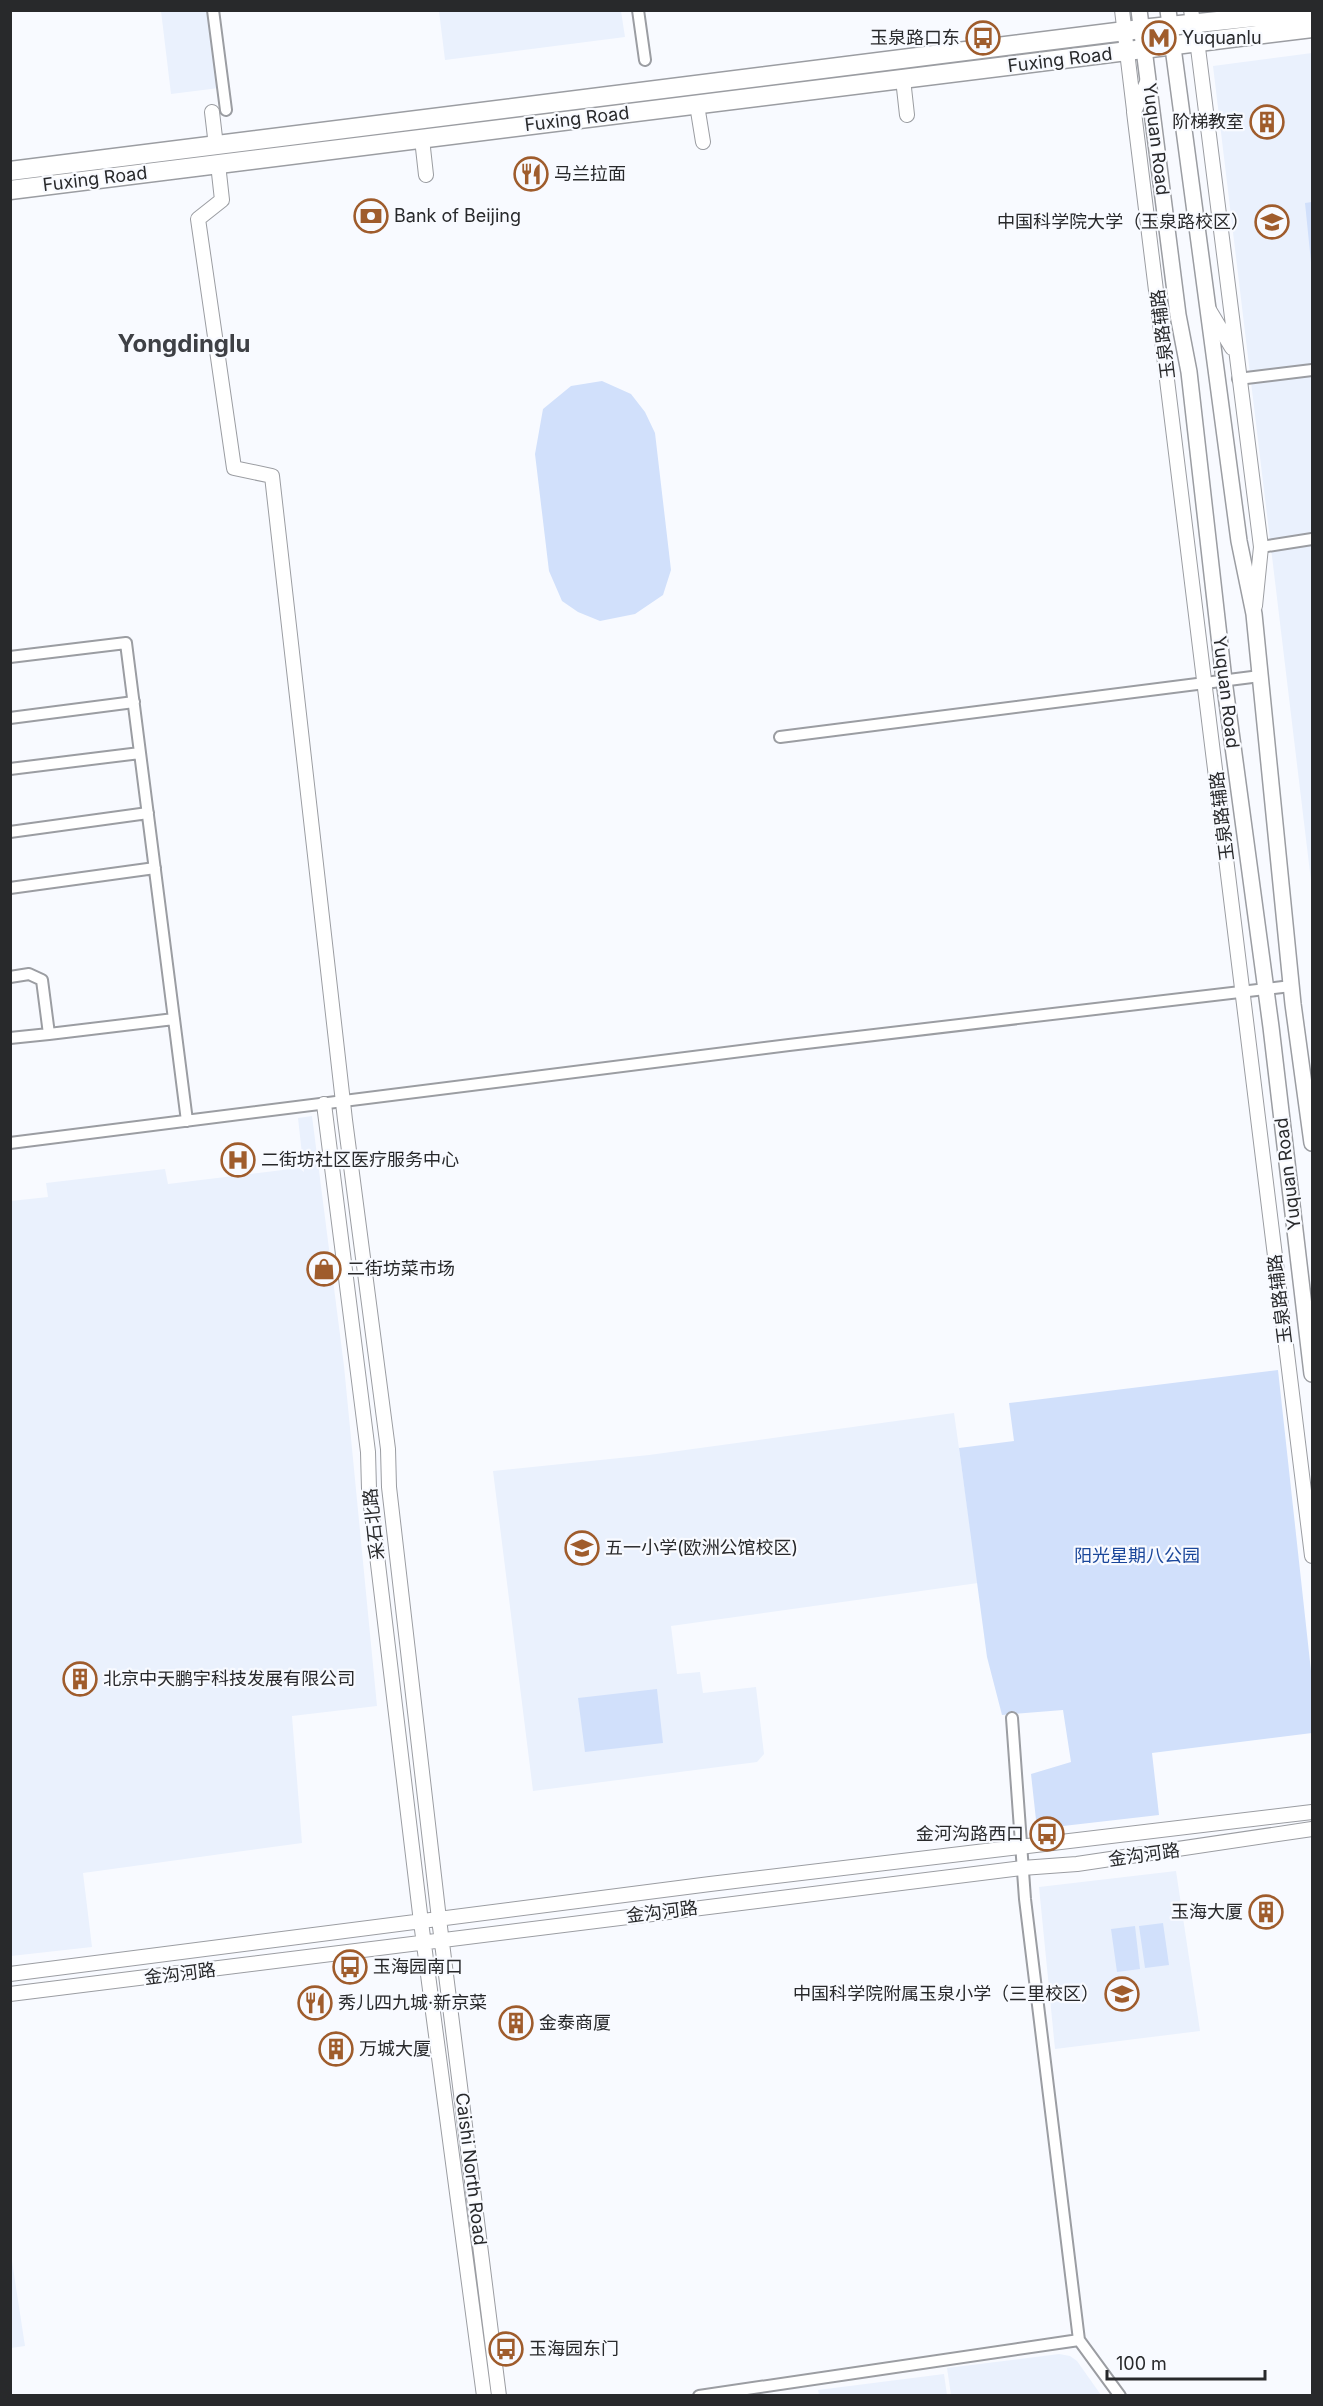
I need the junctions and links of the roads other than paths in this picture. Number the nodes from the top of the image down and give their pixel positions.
1 (213, 10) edge
2 (638, 10) edge
3 (1122, 10) edge
4 (1139, 10) edge
5 (1312, 11) edge
6 (1192, 17) edge
7 (1169, 18) edge
8 (1312, 28) edge
9 (1133, 30) junction
10 (1197, 42) junction
11 (1172, 45) junction
12 (1136, 50) junction
13 (645, 60) dead end
14 (903, 79) junction
15 (1148, 80) junction
16 (697, 105) junction
17 (226, 111) dead end
18 (212, 112) dead end
19 (1134, 112) junction
20 (907, 115) dead end
21 (422, 139) junction
22 (703, 142) dead end
23 (217, 155) junction
24 (10, 171) edge
25 (426, 176) dead end
26 (10, 190) edge
27 (1208, 308) junction
28 (1236, 355) junction
29 (1312, 370) edge
30 (1238, 379) junction
31 (1312, 539) edge
32 (1261, 547) junction
33 (1254, 614) junction
34 (10, 657) edge
35 (1260, 676) junction
36 (1224, 680) junction
37 (1206, 682) junction
38 (134, 702) junction
39 (10, 718) edge
40 (780, 737) dead end
41 (140, 753) junction
42 (10, 769) edge
43 (148, 813) junction
44 (10, 832) edge
45 (155, 868) junction
46 (10, 888) edge
47 (10, 976) edge
48 (1291, 986) junction
49 (1265, 990) junction
50 (1243, 992) junction
51 (174, 1019) junction
52 (1296, 1023) junction
53 (1271, 1028) junction
54 (49, 1034) junction
55 (10, 1038) edge
56 (344, 1102) junction
57 (324, 1104) junction
58 (187, 1121) junction
59 (10, 1143) edge
60 (1312, 1143) edge
61 (1312, 1374) edge
62 (1312, 1556) edge
63 (1012, 1718) dead end
64 (1312, 1812) edge
65 (1312, 1829) edge
66 (1021, 1846) junction
67 (1022, 1868) junction
68 (439, 1919) junction
69 (421, 1922) junction
70 (442, 1942) junction
71 (425, 1945) junction
72 (10, 1974) edge
73 (10, 1994) edge
74 (1079, 2340) junction
75 (484, 2396) edge
76 (500, 2396) edge
77 (699, 2396) edge
78 (1120, 2396) edge

1 - 17 street
2 - 13 street
3 - 9 street, Yuquan Road
4 - 9 main road, Yuquan Road
5 - 6 highway, Fuxing Road
6 - 7 highway, Fuxing Road
6 - 10 street
7 - 9 highway, Fuxing Road
7 - 11 main road, Yuquan Road
8 - 10 highway, Fuxing Road
9 - 12 main road, Yuquan Road
9 - 23 highway, Fuxing Road
10 - 11 highway, Fuxing Road
10 - 28 street
11 - 12 highway, Fuxing Road
11 - 27 main road, Yuquan Road
12 - 14 highway, Fuxing Road
12 - 15 main road, Yuquan Road
12 - 19 street, Yuquan Road
14 - 16 highway, Fuxing Road
14 - 20 street
15 - 19 street
15 - 36 main road, Yuquan Road
16 - 21 highway, Fuxing Road
16 - 22 street
18 - 23 street
19 - 37 street, 玉泉路辅路
21 - 23 highway, Fuxing Road
21 - 25 street
23 - 24 highway, Fuxing Road
23 - 26 highway, Fuxing Road
23 - 56 street, 采石北路
27 - 28 street
27 - 33 main road, Yuquan Road
28 - 30 street
29 - 30 street
30 - 32 street
31 - 32 street
32 - 33 street
33 - 35 main road, Yuquan Road
34 - 38 street
35 - 36 street
35 - 48 main road, Yuquan Road
36 - 37 street
36 - 49 main road, Yuquan Road
37 - 40 street
37 - 50 street, 玉泉路辅路
38 - 39 street
38 - 41 street
41 - 42 street
41 - 43 street
43 - 44 street
43 - 45 street
45 - 46 street
45 - 51 street
47 - 54 street
48 - 49 street
48 - 52 main road, Yuquan Road
49 - 50 street
49 - 53 main road, Yuquan Road
50 - 56 street
50 - 62 street, 玉泉路辅路
51 - 54 street
51 - 58 street
52 - 53 main road
52 - 60 main road, Yuquan Road
53 - 61 main road, Yuquan Road
54 - 55 street
56 - 57 street
56 - 68 street, 采石北路
57 - 58 street
57 - 69 street, 采石北路
58 - 59 street
63 - 66 street
64 - 66 street, 金沟河路
65 - 67 street, 金沟河路
66 - 67 street
66 - 68 street, 金沟河路
67 - 70 street, 金沟河路
67 - 74 street
68 - 69 street, 金沟河路
68 - 70 street, 采石北路
69 - 71 street, 采石北路
69 - 72 street, 金沟河路
70 - 71 street, 金沟河路
70 - 76 street, Caishi North Road
71 - 73 street, 金沟河路
71 - 75 street, Caishi North Road
74 - 77 street
74 - 78 street

